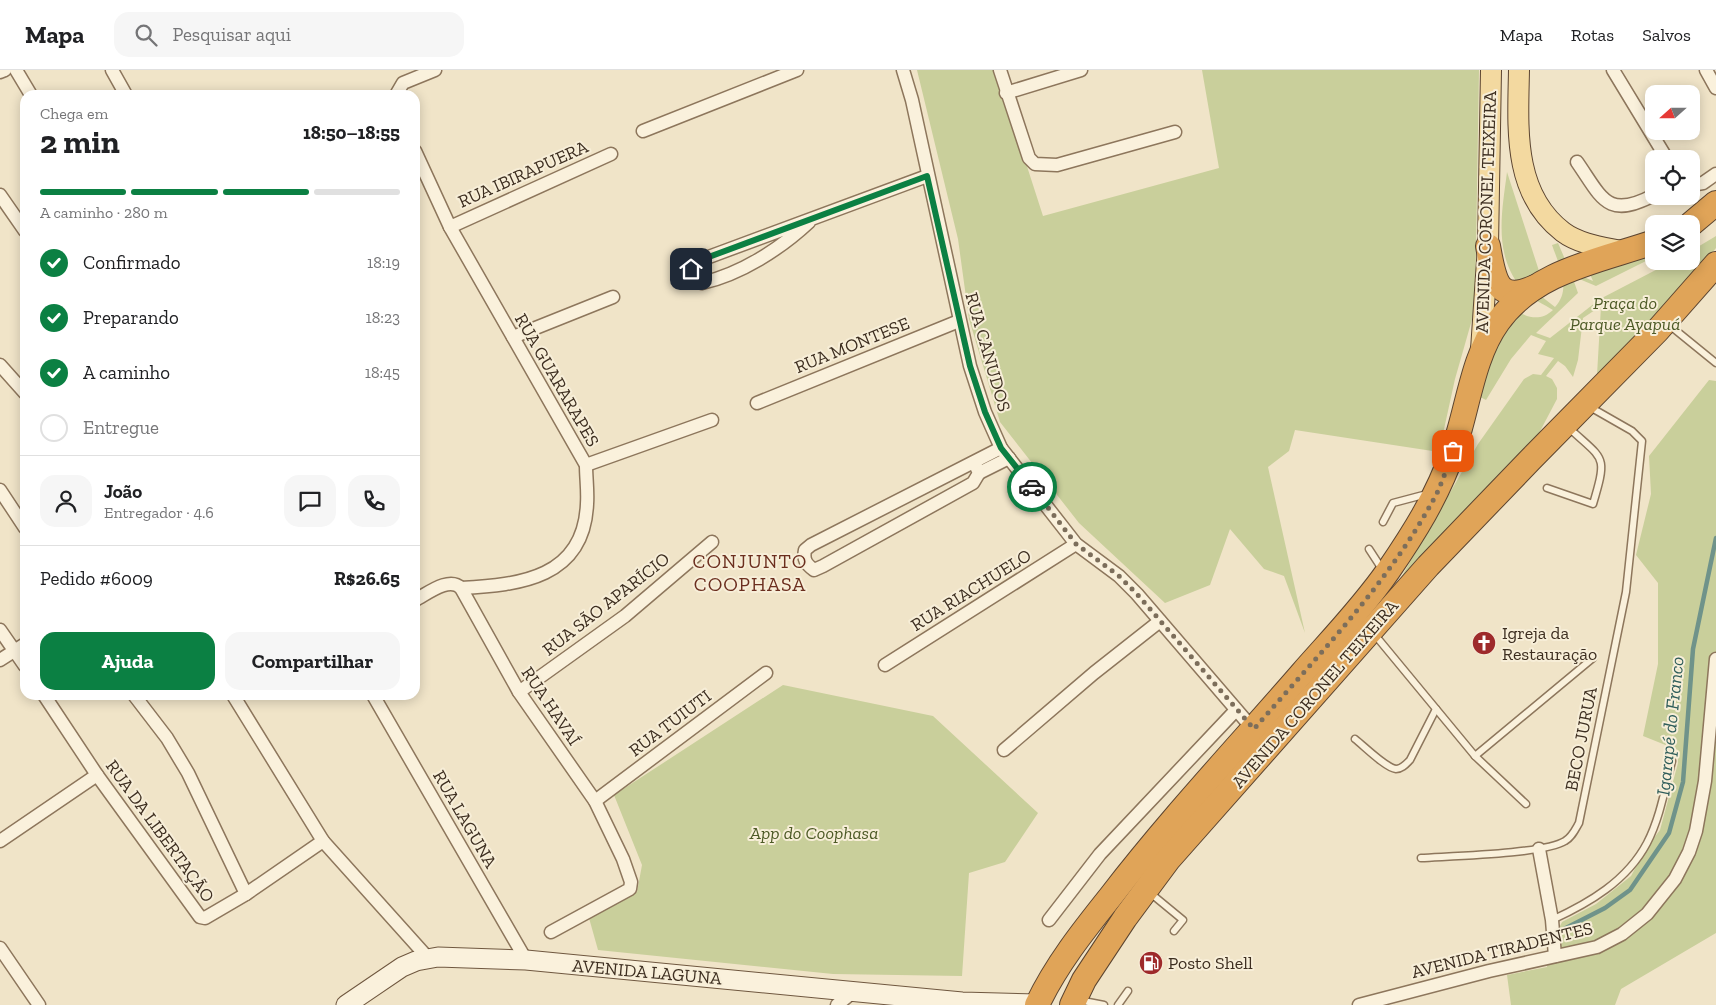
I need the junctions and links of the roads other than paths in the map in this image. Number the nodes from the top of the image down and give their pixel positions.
1 (5, 70) edge
2 (16, 70) edge
3 (112, 70) edge
4 (435, 70) edge
5 (797, 70) edge
6 (903, 70) edge
7 (1000, 70) edge
8 (1081, 70) edge
9 (1491, 70) edge
10 (1519, 70) edge
11 (1613, 70) edge
12 (1706, 70) edge
13 (0, 72) edge
14 (1715, 85) edge
15 (28, 90) edge
16 (123, 90) edge
17 (399, 90) edge
18 (1006, 93) junction
19 (643, 131) dead end
20 (1175, 132) dead end
21 (1662, 150) edge
22 (611, 154) dead end
23 (420, 162) edge
24 (1577, 162) dead end
25 (1716, 174) edge
26 (927, 176) junction
27 (1700, 184) edge
28 (0, 195) edge
29 (1645, 199) edge
30 (1716, 204) edge
31 (1700, 216) edge
32 (809, 222) junction
33 (20, 224) edge
34 (450, 227) junction
35 (1645, 244) edge
36 (1488, 246) junction
37 (1621, 251) junction
38 (1716, 264) edge
39 (1539, 285) junction
40 (613, 297) dead end
41 (959, 321) junction
42 (1665, 322) junction
43 (513, 338) junction
44 (1481, 354) junction
45 (1716, 363) edge
46 (0, 365) edge
47 (20, 387) edge
48 (757, 403) dead end
49 (1586, 405) junction
50 (712, 420) dead end
51 (1565, 424) junction
52 (1005, 453) junction
53 (586, 465) junction
54 (976, 468) junction
55 (1547, 488) dead end
56 (0, 490) edge
57 (1438, 491) junction
58 (5, 508) edge
59 (1383, 522) dead end
60 (20, 523) edge
61 (712, 542) dead end
62 (1076, 544) junction
63 (1369, 549) dead end
64 (1386, 574) junction
65 (461, 588) junction
66 (420, 597) edge
67 (1160, 621) junction
68 (0, 630) edge
69 (1371, 630) junction
70 (20, 647) edge
71 (1593, 658) dead end
72 (0, 660) edge
73 (1716, 660) edge
74 (885, 665) dead end
75 (766, 673) dead end
76 (519, 692) junction
77 (47, 700) edge
78 (138, 700) edge
79 (236, 700) edge
80 (376, 700) edge
81 (1436, 709) junction
82 (1236, 710) junction
83 (1254, 729) junction
84 (1356, 739) dead end
85 (1004, 750) dead end
86 (1475, 756) junction
87 (1672, 761) dead end
88 (97, 775) junction
89 (594, 801) junction
90 (1526, 804) dead end
91 (0, 841) edge
92 (323, 841) junction
93 (1539, 849) junction
94 (1421, 858) dead end
95 (1146, 890) junction
96 (246, 894) junction
97 (1049, 920) dead end
98 (1552, 920) junction
99 (1174, 931) dead end
100 (551, 932) dead end
101 (0, 948) edge
102 (1555, 956) junction
103 (428, 958) junction
104 (526, 960) junction
105 (1128, 991) dead end
106 (853, 992) junction
107 (1073, 1002) edge
108 (964, 1003) edge
109 (39, 1005) edge
110 (346, 1005) edge
111 (836, 1005) edge
112 (1037, 1005) edge
113 (1104, 1005) edge
114 (1118, 1005) edge
115 (1359, 1005) edge

1 - 13 street
2 - 15 street
3 - 16 street
4 - 17 street
5 - 19 street
6 - 26 street, RUA CANUDOS
7 - 18 street
8 - 18 street
9 - 36 main road, AVENIDA CORONEL TEIXEIRA
10 - 37 main road, AVENIDA CORONEL TEIXEIRA
11 - 21 street
12 - 14 street
18 - 20 street
22 - 34 street, RUA IBIRAPUERA
23 - 34 street, RUA GUARARAPES
24 - 29 street
25 - 27 street
26 - 32 street
26 - 41 street, RUA CANUDOS
28 - 33 street
30 - 31 highway
32 - 32 street
34 - 43 street, RUA GUARARAPES
35 - 37 highway
36 - 39 highway
36 - 44 main road, AVENIDA CORONEL TEIXEIRA
37 - 39 highway, AVENIDA CORONEL TEIXEIRA
38 - 42 highway, AVENIDA CORONEL TEIXEIRA
39 - 44 highway, AVENIDA CORONEL TEIXEIRA
40 - 43 street
41 - 48 street, RUA MONTESE
41 - 52 street, RUA CANUDOS
42 - 45 lane
42 - 49 highway, AVENIDA CORONEL TEIXEIRA
43 - 53 street, RUA GUARARAPES
44 - 57 highway, AVENIDA CORONEL TEIXEIRA
46 - 47 street
49 - 51 highway, AVENIDA CORONEL TEIXEIRA
49 - 93 lane, BECO JURUA
50 - 53 street
51 - 55 lane
51 - 69 highway, AVENIDA CORONEL TEIXEIRA
52 - 54 street
52 - 62 street, RUA CANUDOS
53 - 65 street, RUA GUARARAPES
54 - 54 street
56 - 58 street
57 - 59 lane
57 - 64 highway, AVENIDA CORONEL TEIXEIRA
58 - 60 street
61 - 76 street, RUA SÃO APARÍCIO
62 - 67 street, RUA CANUDOS
62 - 74 street, RUA RIACHUELO
63 - 64 lane
64 - 83 highway, AVENIDA CORONEL TEIXEIRA
65 - 66 street
65 - 76 street, RUA HAVAÍ
67 - 82 street, RUA CANUDOS
67 - 85 street
68 - 70 street
69 - 81 lane
69 - 95 highway, AVENIDA CORONEL TEIXEIRA
70 - 72 street
71 - 86 lane
73 - 102 street, AVENIDA TIRADENTES
75 - 89 street, RUA TUIUTI
76 - 89 street, RUA HAVAÍ
77 - 88 street, RUA DA LIBERTAÇÃO
78 - 96 street
79 - 92 street
80 - 104 street, RUA LAGUNA
81 - 84 lane
81 - 86 lane
82 - 83 street, RUA CANUDOS
82 - 97 street
83 - 112 highway, AVENIDA CORONEL TEIXEIRA
86 - 90 lane
87 - 98 lane
88 - 91 street
88 - 96 street, RUA DA LIBERTAÇÃO
89 - 100 street, RUA HAVAÍ
92 - 96 street, RUA DA LIBERTAÇÃO
92 - 103 street
93 - 94 lane, BECO JURUA
93 - 98 street
95 - 99 lane
95 - 107 highway, AVENIDA CORONEL TEIXEIRA
98 - 102 street
101 - 109 street
102 - 115 street, AVENIDA TIRADENTES
103 - 104 main road, AVENIDA LAGUNA
103 - 110 main road, AVENIDA LAGUNA
104 - 106 main road, AVENIDA LAGUNA
105 - 114 lane
106 - 108 main road, AVENIDA LAGUNA
106 - 111 street
107 - 113 lane
108 - 112 main road, AVENIDA LAGUNA

